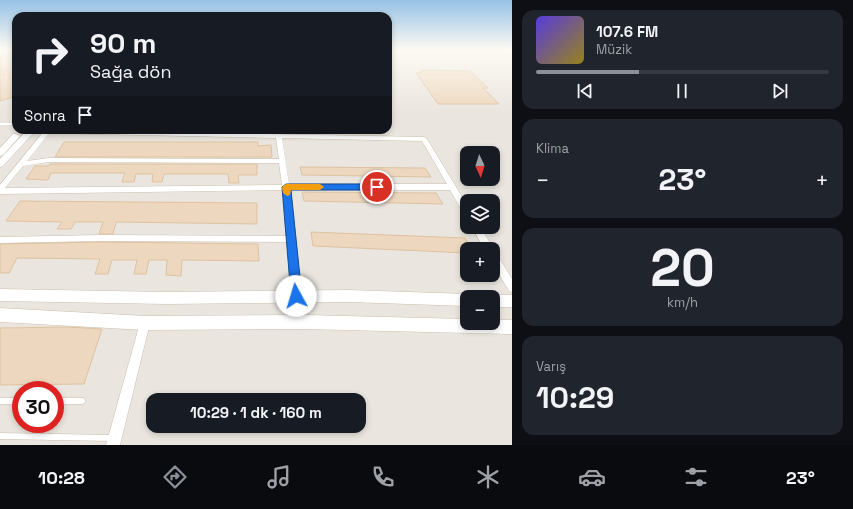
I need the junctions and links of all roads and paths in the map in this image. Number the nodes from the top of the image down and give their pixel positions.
1 (0, 124) edge
2 (12, 124) edge
3 (18, 134) edge
4 (28, 134) edge
5 (45, 134) edge
6 (187, 134) edge
7 (279, 136) junction
8 (0, 153) edge
9 (283, 161) junction
10 (0, 164) edge
11 (20, 164) junction
12 (286, 187) junction
13 (452, 187) junction
14 (0, 190) edge
15 (460, 200) edge
16 (290, 239) junction
17 (0, 240) edge
18 (500, 268) edge
19 (512, 288) edge
20 (0, 295) edge
21 (296, 296) junction
22 (460, 300) edge
23 (500, 301) edge
24 (512, 302) edge
25 (0, 315) edge
26 (145, 323) junction
27 (512, 327) edge
28 (0, 401) edge
29 (12, 401) edge
30 (64, 401) edge
31 (82, 401) dead end
32 (0, 436) edge
33 (114, 441) edge

1 - 2 lane
3 - 8 street
4 - 10 street
5 - 11 street
6 - 7 street
7 - 9 street
7 - 13 street
9 - 11 street
9 - 12 street
11 - 14 street
12 - 13 street
12 - 14 street
12 - 16 street
13 - 15 street
16 - 17 street
16 - 21 street
18 - 19 street
20 - 21 street
21 - 22 street
23 - 24 street
25 - 26 street
26 - 27 street
26 - 33 street
28 - 29 lane
30 - 31 lane
32 - 33 lane

